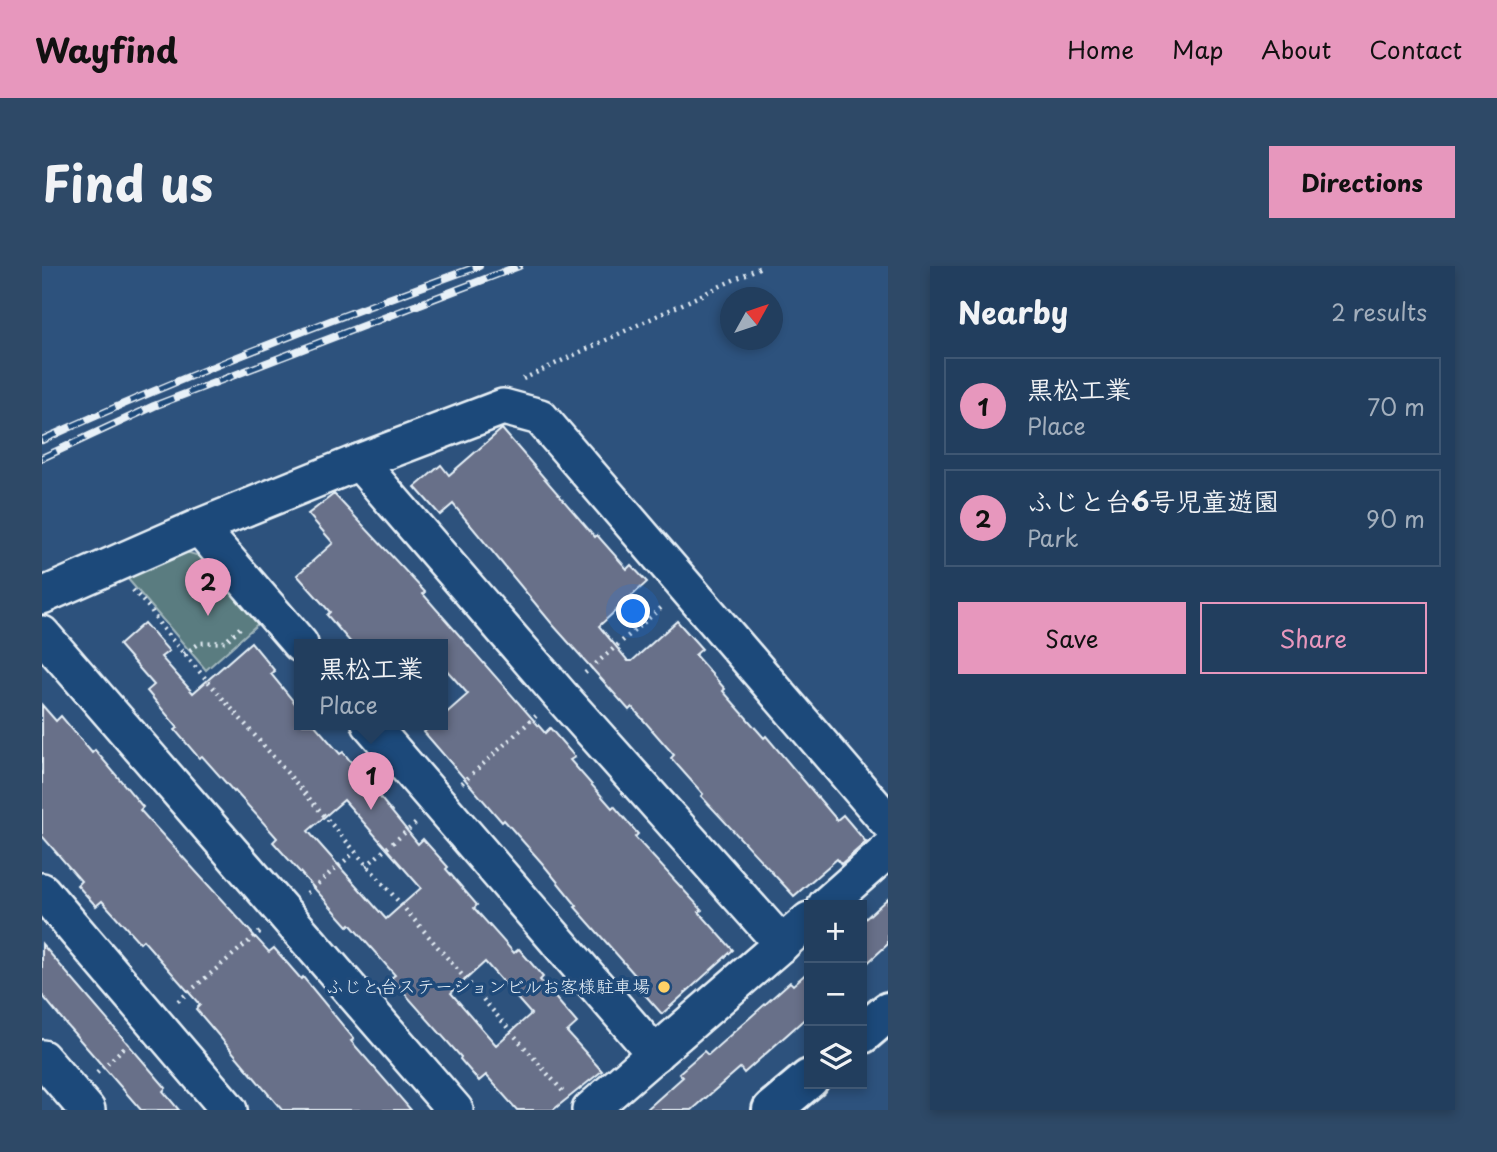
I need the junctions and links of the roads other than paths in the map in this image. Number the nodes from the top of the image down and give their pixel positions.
1 (359, 462) junction
2 (199, 527) junction
3 (42, 596) edge
4 (42, 634) edge
5 (296, 639) edge
6 (375, 730) edge
7 (888, 822) edge
8 (888, 850) edge
9 (42, 891) edge
10 (832, 900) edge
11 (804, 924) edge
12 (782, 944) junction
13 (888, 1012) edge
14 (867, 1030) edge
15 (654, 1054) junction
16 (42, 1058) edge
17 (804, 1083) edge
18 (80, 1102) edge
19 (580, 1105) edge
20 (229, 1110) edge
21 (455, 1110) edge
22 (772, 1110) edge

1 - 2 street
1 - 7 street
1 - 12 street
2 - 3 street
2 - 5 street
4 - 21 street
6 - 15 street
8 - 10 street
9 - 20 street
11 - 12 street
12 - 15 street
13 - 14 street
15 - 19 street
16 - 18 street
17 - 22 street

